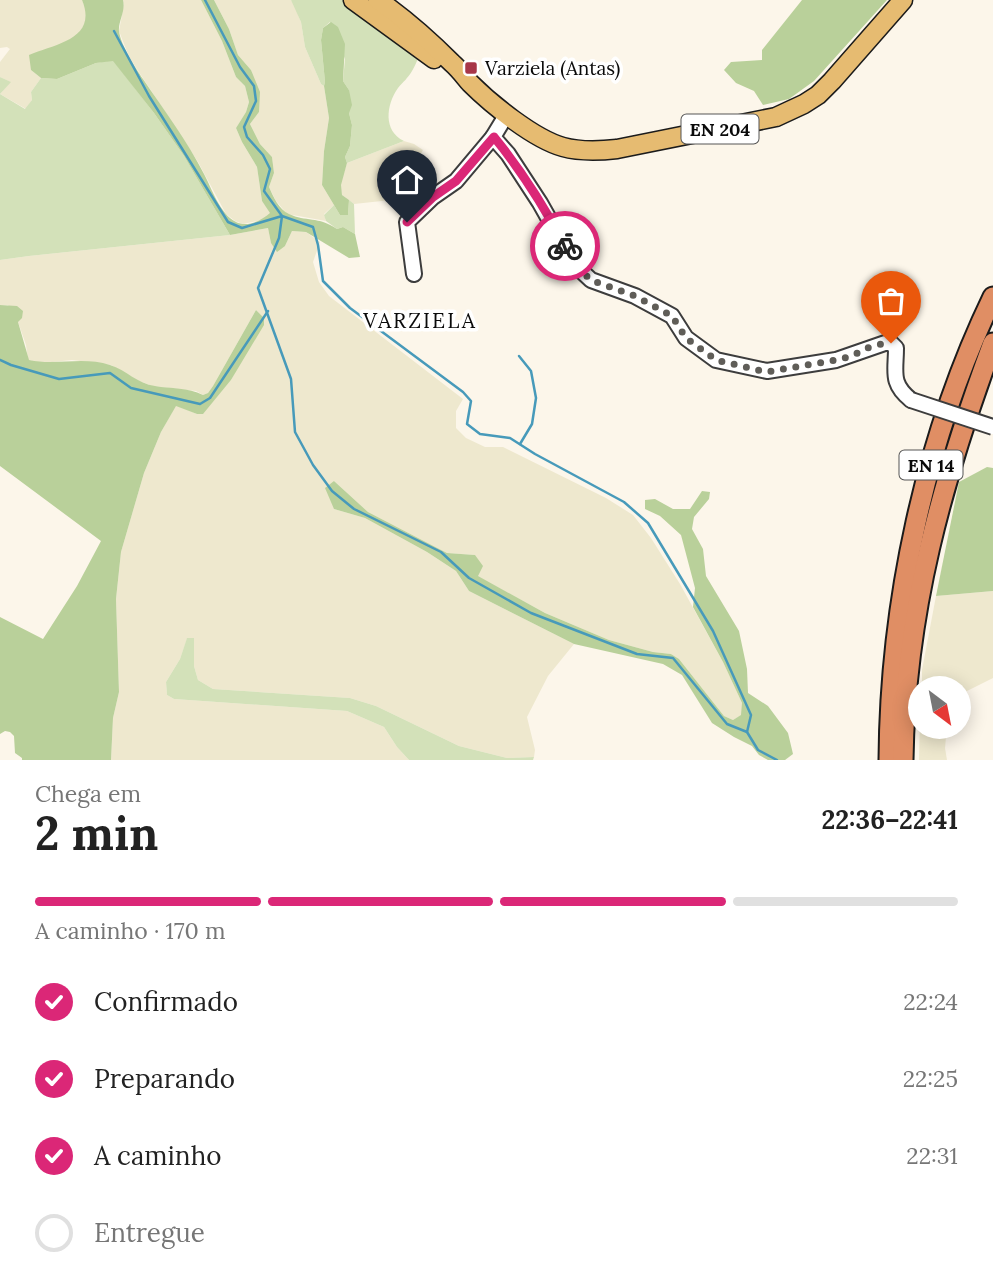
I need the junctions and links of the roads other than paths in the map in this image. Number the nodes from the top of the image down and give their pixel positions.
1 (353, 0) edge
2 (378, 0) edge
3 (903, 0) edge
4 (471, 84) junction
5 (507, 114) junction
6 (494, 137) junction
7 (414, 274) dead end
8 (993, 291) edge
9 (990, 304) edge
10 (993, 343) edge
11 (993, 361) edge
12 (971, 403) junction
13 (993, 427) edge
14 (890, 760) edge
15 (903, 760) edge

1 - 4 main road, EN 204
2 - 4 main road, EN 204
3 - 5 main road, EN 204
4 - 5 main road, EN 204
5 - 6 street
6 - 7 street
6 - 13 street, bridge
8 - 9 highway, EN 14
9 - 14 highway, EN 14
10 - 12 highway, EN 14
11 - 12 highway, EN 14
12 - 15 highway, EN 14

